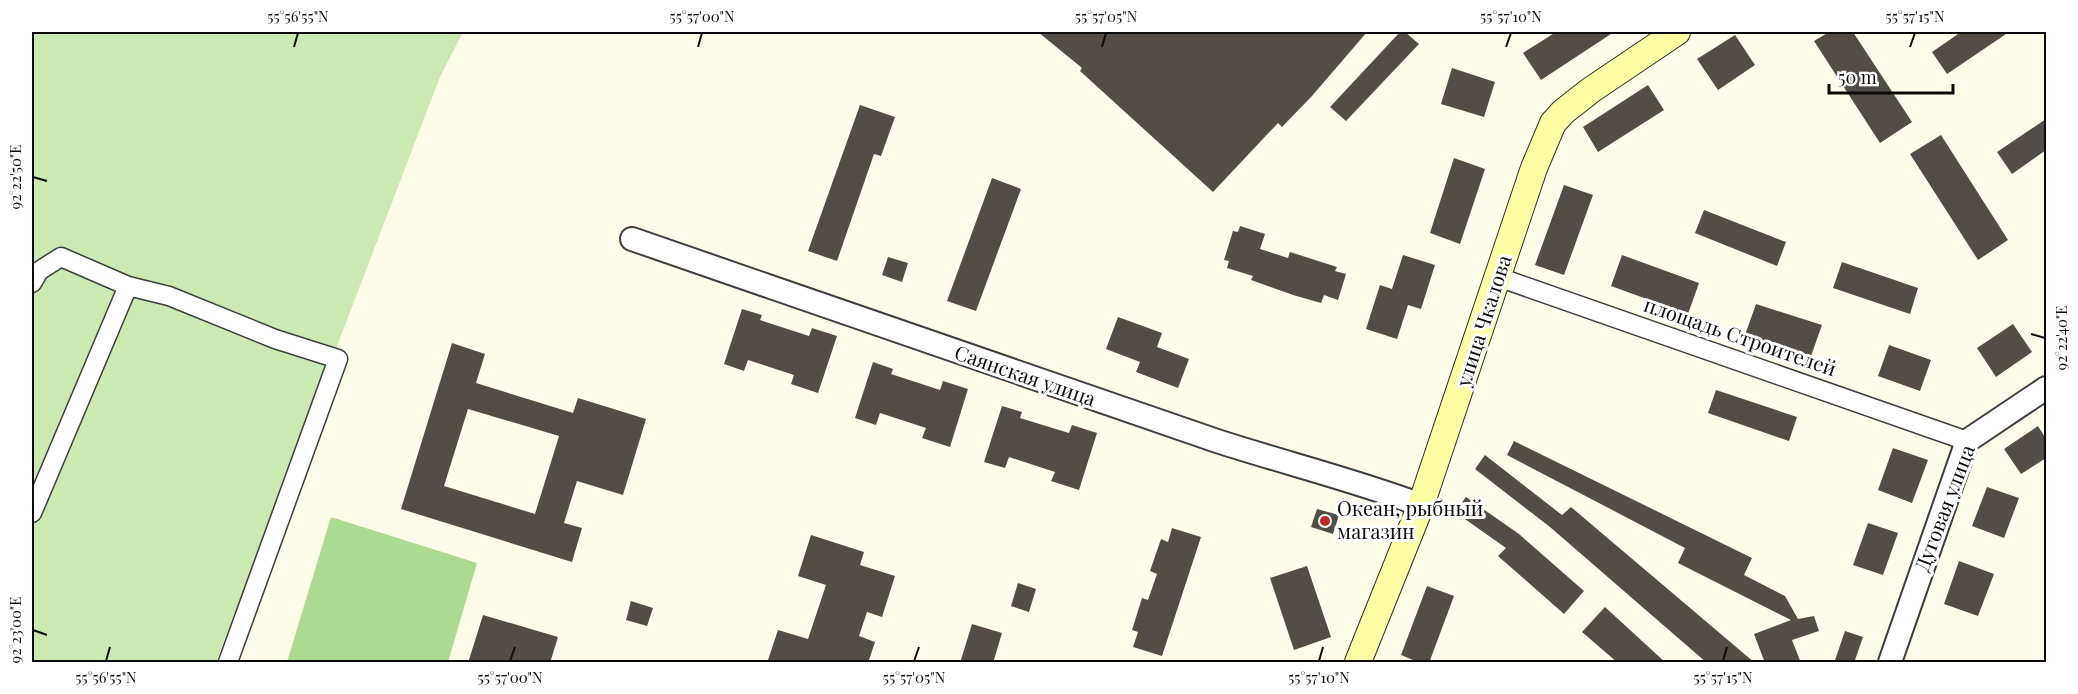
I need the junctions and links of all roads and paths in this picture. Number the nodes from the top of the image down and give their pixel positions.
1 (1677, 32) edge
2 (632, 239) dead end
3 (1498, 277) junction
4 (32, 283) edge
5 (128, 286) junction
6 (2046, 388) edge
7 (1967, 441) junction
8 (1421, 505) junction
9 (32, 513) edge
10 (228, 663) edge
11 (1358, 663) edge
12 (1890, 663) edge

1 - 3 main road, улица Чкалова
2 - 8 street, Саянская улица
3 - 7 street, площадь Строителей
3 - 8 main road, улица Чкалова
4 - 5 street
5 - 9 street
5 - 10 street
6 - 7 street, Дуговая улица
7 - 12 street, Дуговая улица
8 - 11 main road, улица Чкалова

